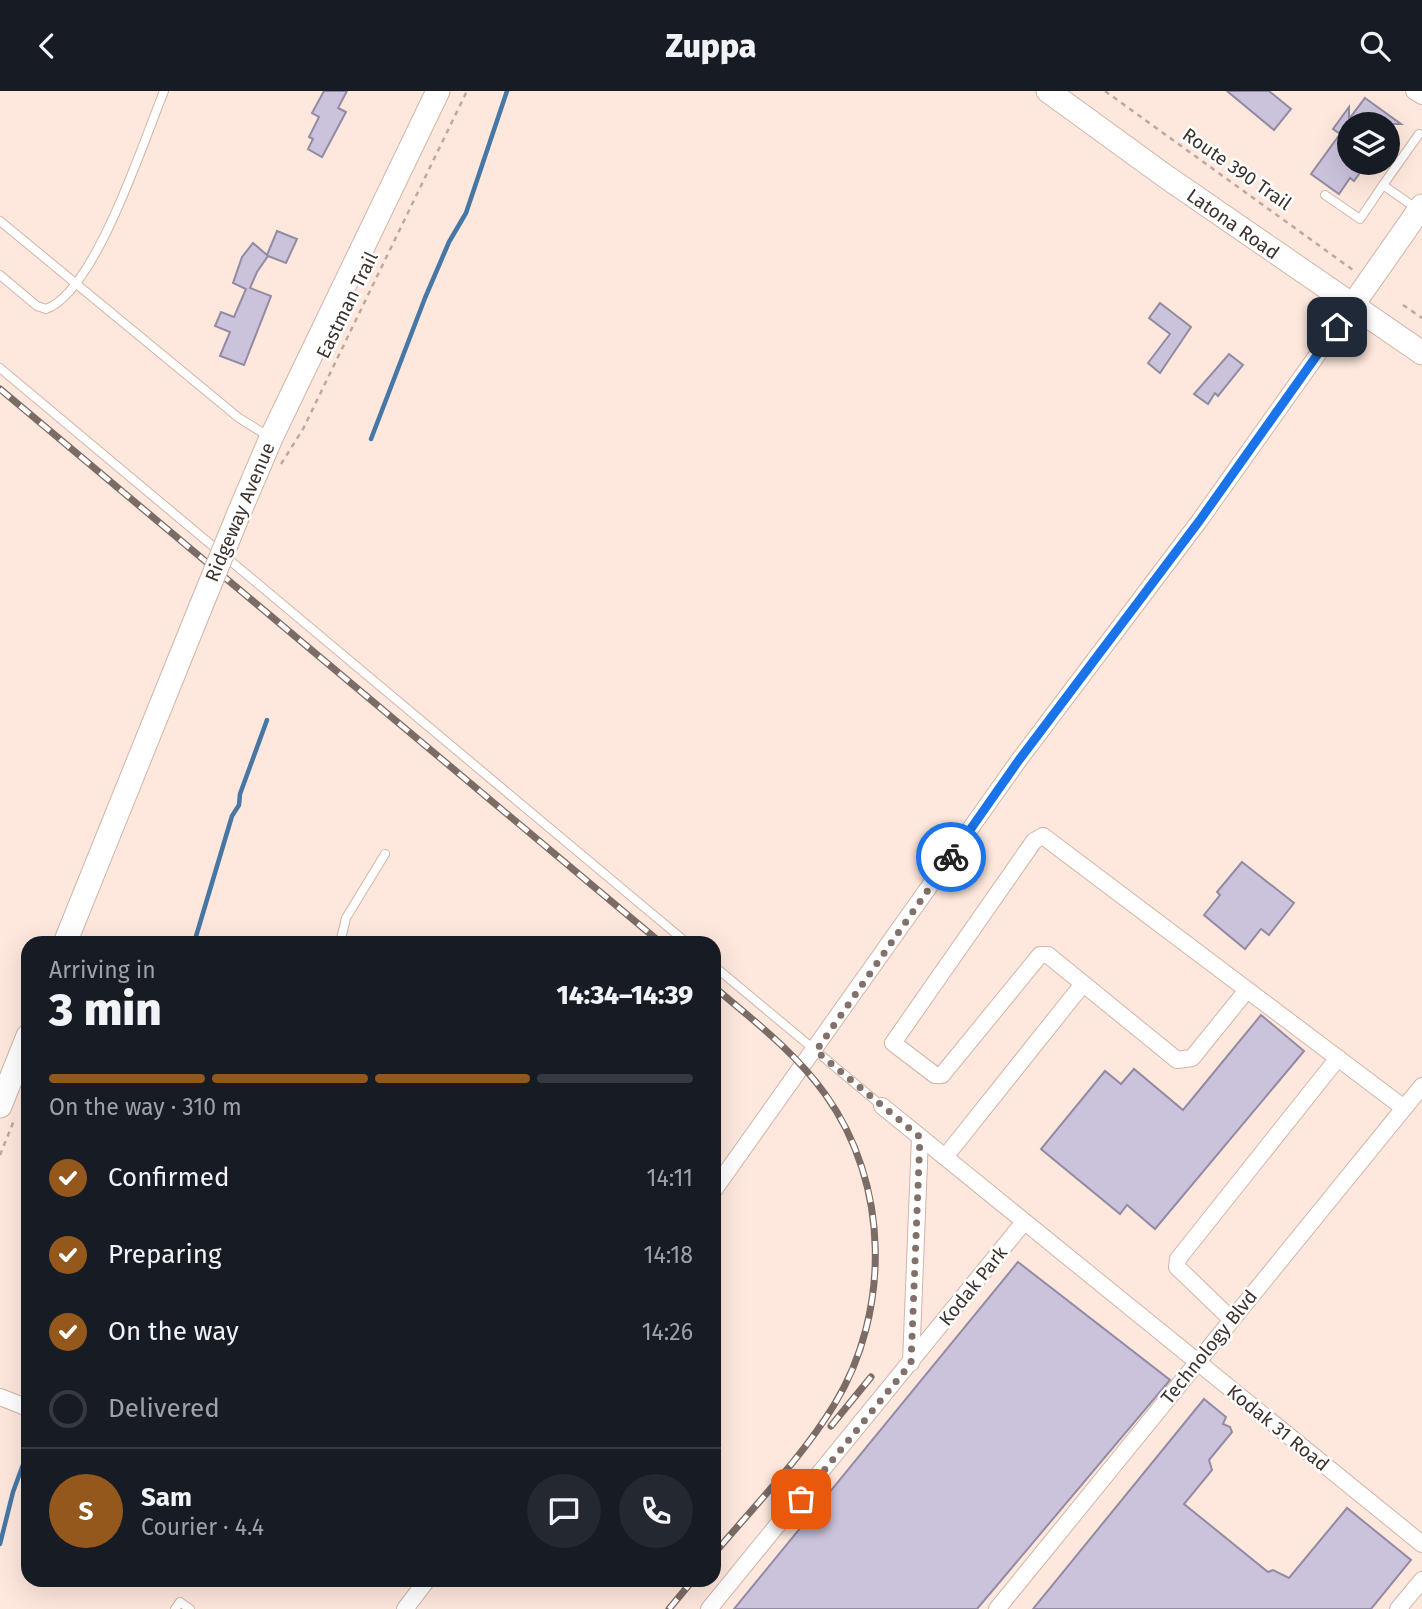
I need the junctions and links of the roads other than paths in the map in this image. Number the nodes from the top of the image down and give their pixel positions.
1 (164, 91) edge
2 (438, 91) edge
3 (1048, 91) edge
4 (1414, 91) edge
5 (1422, 96) edge
6 (1419, 134) dead end
7 (1383, 185) junction
8 (1325, 195) dead end
9 (1421, 208) edge
10 (0, 221) edge
11 (0, 275) edge
12 (76, 283) junction
13 (1352, 306) junction
14 (1422, 353) edge
15 (0, 368) edge
16 (271, 437) junction
17 (385, 854) dead end
18 (68, 936) edge
19 (341, 936) edge
20 (679, 936) edge
21 (721, 972) edge
22 (1083, 984) junction
23 (1247, 990) junction
24 (816, 1051) junction
25 (1338, 1058) junction
26 (21, 1062) edge
27 (1422, 1086) edge
28 (882, 1106) joint
29 (9, 1107) edge
30 (1404, 1108) junction
31 (920, 1137) junction
32 (945, 1157) junction
33 (721, 1181) edge
34 (1024, 1222) junction
35 (1231, 1319) junction
36 (1197, 1362) junction
37 (911, 1363) junction
38 (0, 1397) edge
39 (21, 1405) edge
40 (1422, 1544) edge
41 (1422, 1580) edge
42 (422, 1587) edge
43 (175, 1609) edge
44 (190, 1609) edge
45 (405, 1609) edge
46 (709, 1609) edge
47 (997, 1609) edge
48 (1398, 1609) edge

1 - 12 lane
2 - 16 main road, Ridgeway Avenue
3 - 13 main road, Latona Road
4 - 5 street
6 - 7 lane
7 - 8 lane
7 - 9 lane
9 - 13 main road
10 - 12 lane
11 - 12 lane
12 - 16 lane
13 - 14 main road, Latona Road
13 - 24 street
15 - 20 lane
16 - 18 main road, Ridgeway Avenue, bridge
17 - 19 lane
21 - 24 lane
22 - 23 street
22 - 23 street
22 - 32 street
23 - 25 street
24 - 28 lane
24 - 33 street
25 - 30 street
25 - 35 street
26 - 29 main road
27 - 30 street, Technology Blvd
28 - 31 street, Kodak 31 Road
30 - 35 street, Technology Blvd
31 - 32 street, Kodak 31 Road
31 - 37 street
32 - 34 street, Kodak 31 Road
34 - 36 street, Kodak 31 Road
34 - 37 street, Kodak Park
35 - 36 street, Technology Blvd
36 - 40 street, Kodak 31 Road
36 - 47 street, Technology Blvd
37 - 46 street, Kodak Park
38 - 39 street
41 - 48 street
42 - 45 street
43 - 44 lane

